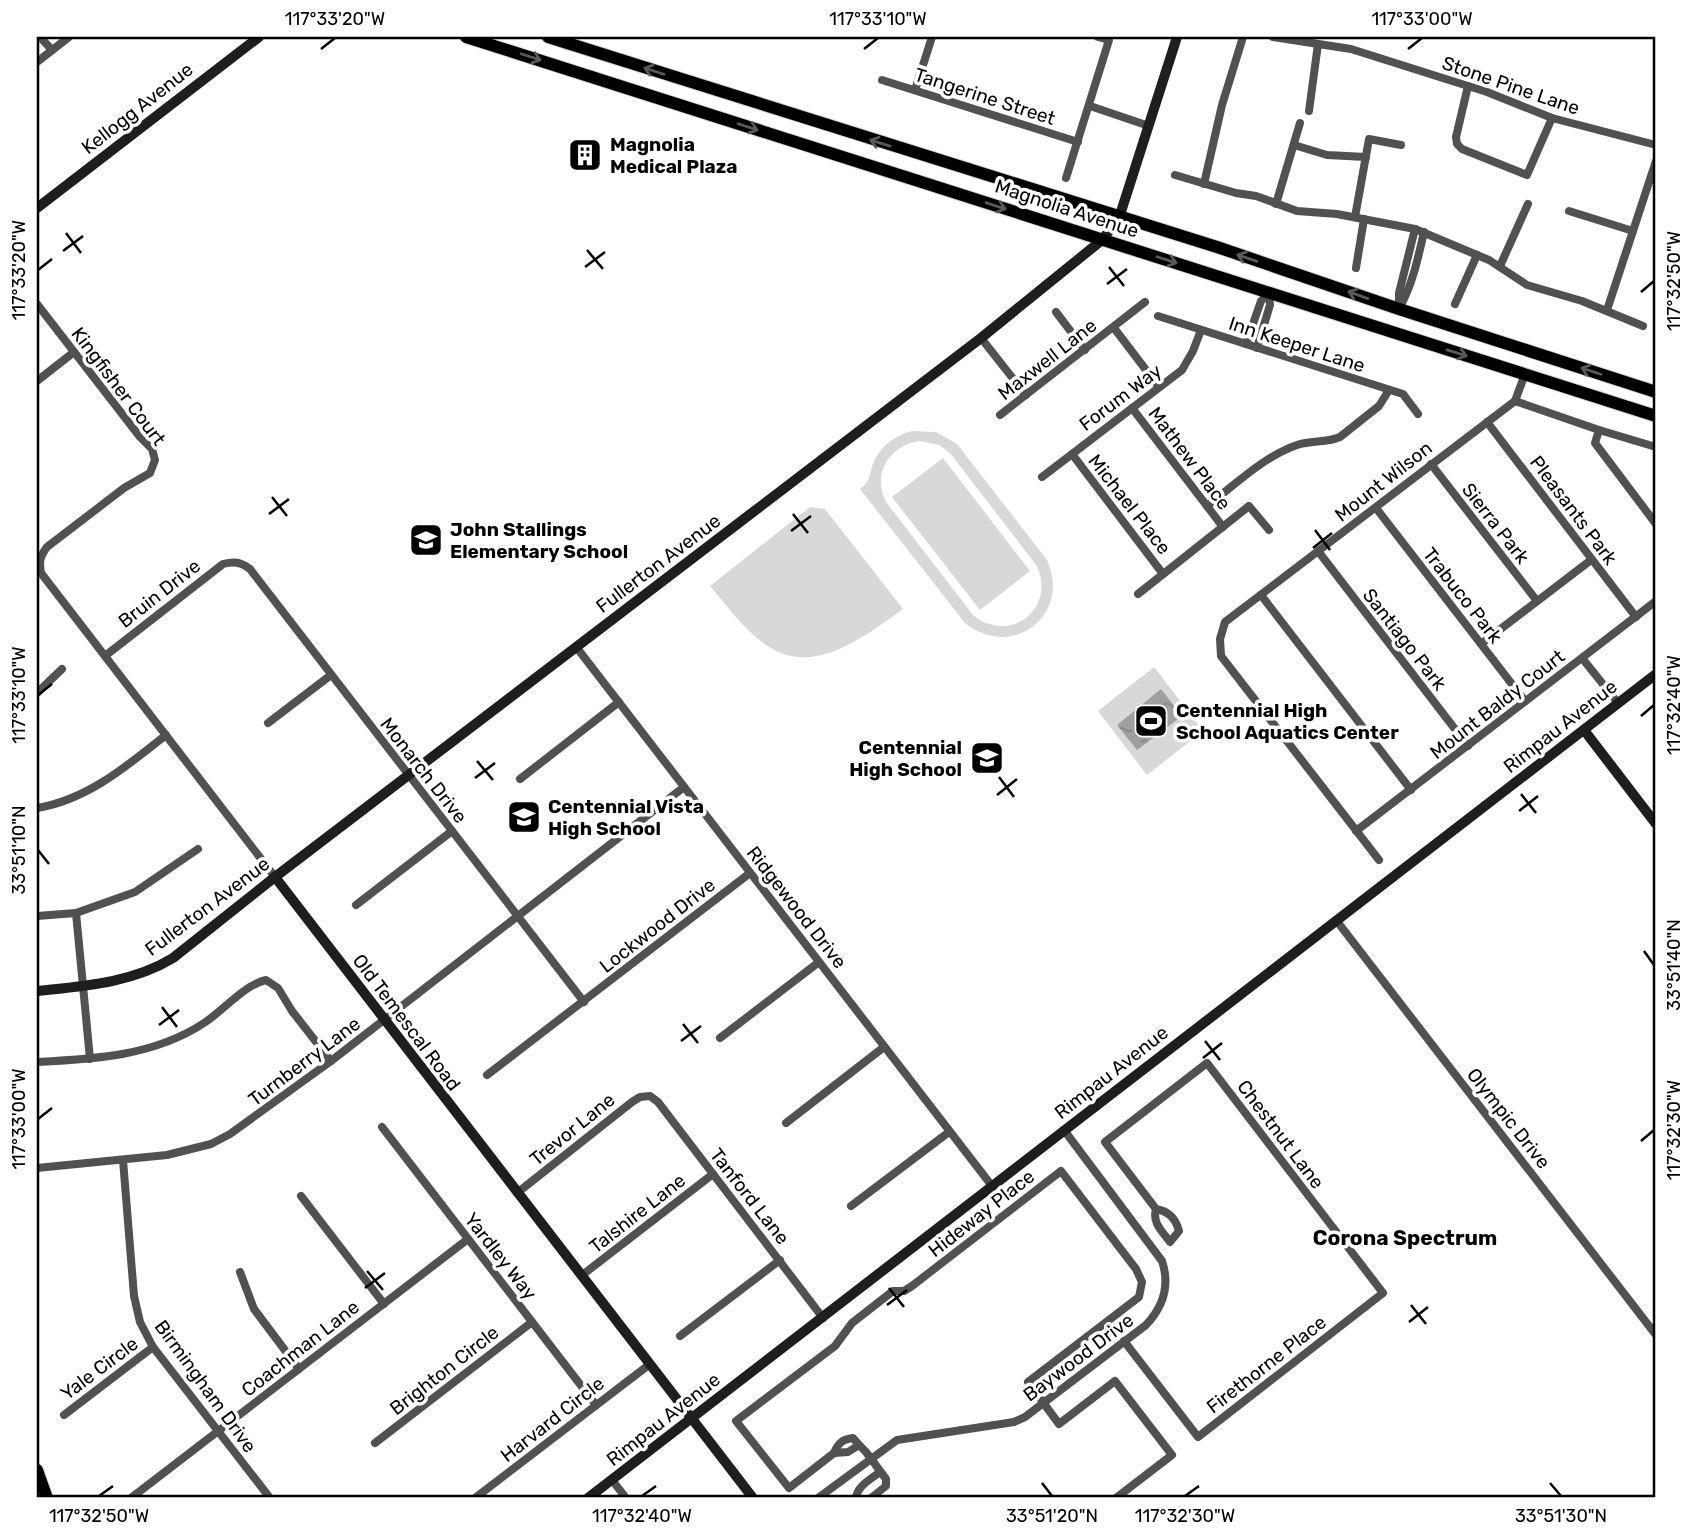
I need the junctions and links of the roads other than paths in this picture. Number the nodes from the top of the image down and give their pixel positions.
1 (40, 37) edge
2 (69, 37) edge
3 (259, 37) edge
4 (466, 37) edge
5 (548, 37) edge
6 (932, 37) edge
7 (1098, 37) edge
8 (1177, 37) edge
9 (1243, 37) edge
10 (1273, 37) edge
11 (1318, 44) junction
12 (52, 50) junction
13 (620, 60) junction
14 (37, 62) edge
15 (882, 80) dead end
16 (613, 84) junction
17 (1468, 86) junction
18 (915, 90) junction
19 (1090, 106) junction
20 (1309, 111) dead end
21 (1552, 118) junction
22 (1300, 123) dead end
23 (1149, 126) junction
24 (1078, 142) junction
25 (1294, 145) junction
26 (1401, 145) dead end
27 (1656, 145) edge
28 (1366, 157) junction
29 (1656, 161) edge
30 (945, 163) junction
31 (1175, 175) dead end
32 (1066, 178) dead end
33 (1204, 184) junction
34 (937, 187) junction
35 (1276, 204) junction
36 (1528, 204) dead end
37 (37, 208) edge
38 (1569, 211) dead end
39 (1355, 217) junction
40 (1119, 218) junction
41 (1364, 219) junction
42 (1420, 230) junction
43 (1633, 231) junction
44 (1102, 240) junction
45 (1477, 255) junction
46 (1500, 266) junction
47 (1277, 268) junction
48 (1356, 268) dead end
49 (1269, 293) junction
50 (1145, 302) dead end
51 (37, 304) edge
52 (1455, 304) dead end
53 (1399, 309) junction
54 (1607, 310) junction
55 (1056, 312) dead end
56 (1158, 316) dead end
57 (1643, 326) dead end
58 (1114, 328) junction
59 (1201, 330) junction
60 (1392, 333) junction
61 (981, 338) junction
62 (1247, 344) junction
63 (1257, 348) junction
64 (1085, 350) junction
65 (74, 352) junction
66 (1525, 374) junction
67 (37, 381) edge
68 (1159, 387) junction
69 (1389, 390) junction
70 (1656, 392) edge
71 (1026, 396) junction
72 (1515, 401) junction
73 (1132, 408) junction
74 (1418, 414) dead end
75 (1000, 415) dead end
76 (1656, 416) edge
77 (1487, 422) junction
78 (1599, 430) junction
79 (1656, 447) edge
80 (1072, 454) junction
81 (1431, 464) junction
82 (1042, 477) dead end
83 (1207, 506) junction
84 (1376, 508) junction
85 (1656, 524) edge
86 (1223, 527) junction
87 (1269, 530) dead end
88 (1318, 551) junction
89 (1591, 560) junction
90 (236, 562) joint
91 (39, 564) joint
92 (1163, 574) junction
93 (1138, 594) dead end
94 (1261, 595) junction
95 (1536, 601) junction
96 (1656, 601) edge
97 (1636, 617) junction
98 (1481, 644) junction
99 (577, 648) junction
100 (105, 656) junction
101 (1583, 658) junction
102 (62, 669) dead end
103 (1656, 674) edge
104 (331, 675) junction
105 (37, 692) edge
106 (1525, 701) junction
107 (619, 702) junction
108 (1618, 703) junction
109 (268, 723) dead end
110 (1584, 730) junction
111 (166, 735) junction
112 (1468, 746) junction
113 (409, 776) junction
114 (520, 779) dead end
115 (684, 787) junction
116 (1411, 790) junction
117 (37, 808) edge
118 (1656, 824) edge
119 (452, 831) junction
120 (1356, 831) junction
121 (198, 849) dead end
122 (1379, 860) dead end
123 (750, 873) junction
124 (275, 877) junction
125 (356, 905) dead end
126 (76, 913) junction
127 (37, 916) edge
128 (518, 916) junction
129 (1336, 920) junction
130 (818, 962) junction
131 (83, 986) junction
132 (37, 991) edge
133 (584, 1002) junction
134 (384, 1020) junction
135 (720, 1038) dead end
136 (884, 1047) junction
137 (90, 1059) junction
138 (331, 1061) junction
139 (37, 1062) edge
140 (487, 1075) dead end
141 (650, 1096) joint
142 (786, 1123) dead end
143 (382, 1127) dead end
144 (1064, 1130) junction
145 (949, 1132) junction
146 (123, 1160) junction
147 (37, 1168) edge
148 (713, 1174) junction
149 (992, 1186) junction
150 (517, 1193) junction
151 (301, 1196) dead end
152 (852, 1206) dead end
153 (1156, 1209) junction
154 (468, 1239) junction
155 (1170, 1242) junction
156 (1156, 1250) junction
157 (780, 1260) junction
158 (240, 1272) dead end
159 (581, 1276) junction
160 (1383, 1293) joint
161 (384, 1304) junction
162 (823, 1318) junction
163 (532, 1322) junction
164 (1656, 1335) edge
165 (680, 1336) dead end
166 (1124, 1341) junction
167 (153, 1347) junction
168 (650, 1364) junction
169 (299, 1369) junction
170 (1044, 1404) junction
171 (596, 1405) junction
172 (64, 1415) dead end
173 (692, 1418) junction
174 (219, 1431) junction
175 (375, 1443) dead end
176 (859, 1445) junction
177 (834, 1454) junction
178 (870, 1458) junction
179 (37, 1470) edge
180 (880, 1472) junction
181 (612, 1480) junction
182 (47, 1498) edge
183 (131, 1498) edge
184 (270, 1498) edge
185 (475, 1498) edge
186 (588, 1498) edge
187 (626, 1498) edge
188 (753, 1498) edge
189 (818, 1498) edge
190 (856, 1498) edge
191 (871, 1498) edge
192 (1116, 1498) edge

1 - 12 street
2 - 12 street
3 - 37 main road, Kellogg Avenue
4 -> 16 main road, Magnolia Avenue
5 - 13 main road, Magnolia Avenue
6 - 18 street
7 - 19 street
8 - 23 main road, Fullerton Avenue
9 - 33 street
10 - 11 street, Stone Pine Lane
11 - 17 street, Stone Pine Lane
11 - 20 street
12 - 14 street
13 - 16 main road
30 -> 13 main road, Magnolia Avenue
15 - 18 street, Tangerine Street
16 -> 34 main road, Magnolia Avenue
17 - 21 street, Stone Pine Lane
17 - 21 street
18 - 24 street, Tangerine Street
19 - 23 street
19 - 24 street
21 - 27 street, Stone Pine Lane
22 - 25 street
23 - 40 main road, Fullerton Avenue
24 - 32 street
25 - 28 street
25 - 35 street
26 - 28 street
28 - 39 street
29 - 43 street
30 - 34 main road
30 - 40 main road, Magnolia Avenue
31 - 33 street
33 - 35 street
34 -> 44 main road, Magnolia Avenue
35 - 39 street
36 - 46 street
38 - 43 street
39 - 41 street
40 - 44 main road, Fullerton Avenue
47 -> 40 main road, Magnolia Avenue
41 - 42 street
41 - 48 street
42 - 45 street
42 - 53 street
43 - 54 street
44 -> 49 main road, Magnolia Avenue
44 - 61 main road, Fullerton Avenue
45 - 46 street
45 - 52 street
46 - 54 street
47 - 49 main road
53 -> 47 main road, Magnolia Avenue
49 - 60 main road, Magnolia Avenue
49 - 62 street
49 - 63 street
50 - 58 street
51 - 65 street, Kingfisher Court
53 - 60 main road
70 -> 53 main road, Magnolia Avenue
54 - 57 street
55 - 64 street
56 - 59 street, Inn Keeper Lane
58 - 64 street, Maxwell Lane
58 - 68 street
59 - 62 street, Inn Keeper Lane
59 - 68 street, Forum Way
60 -> 66 main road, Magnolia Avenue
61 - 71 street
61 - 99 main road, Fullerton Avenue
62 - 63 street, Inn Keeper Lane
63 - 69 street, Inn Keeper Lane
64 - 71 street, Maxwell Lane
65 - 67 street
65 - 91 street, Kingfisher Court
66 - 72 street
66 - 76 main road, Magnolia Avenue
68 - 73 street, Forum Way
69 - 74 street, Inn Keeper Lane
69 - 83 street
71 - 75 street, Maxwell Lane
72 - 77 street, Mount Wilson
72 - 78 street
73 - 80 street, Forum Way
73 - 83 street, Mathew Place
77 - 81 street, Mount Wilson
77 - 89 street, Pleasants Park
78 - 79 street
78 - 85 street
80 - 82 street, Forum Way
80 - 92 street, Michael Place
81 - 84 street, Mount Wilson
81 - 95 street, Sierra Park
83 - 86 street, Mathew Place
84 - 88 street, Mount Wilson
84 - 98 street, Trabuco Park
86 - 87 street
86 - 92 street
88 - 94 street, Mount Wilson
88 - 112 street, Santiago Park
89 - 95 street
89 - 97 street, Pleasants Park
90 - 100 street, Bruin Drive
90 - 104 street, Monarch Drive
91 - 100 street, Old Temescal Road
92 - 93 street
94 - 116 street
94 - 120 street, Mount Wilson
95 - 98 street
96 - 97 street, Mount Baldy Court
97 - 101 street, Mount Baldy Court
98 - 106 street, Trabuco Park
99 - 107 street, Ridgewood Drive
99 - 113 main road, Fullerton Avenue
100 - 111 street, Old Temescal Road
101 - 106 street, Mount Baldy Court
101 - 108 street
102 - 105 street
103 - 108 main road, Rimpau Avenue
104 - 109 street
104 - 113 street, Monarch Drive
106 - 112 street, Mount Baldy Court
107 - 114 street
107 - 115 street, Ridgewood Drive
108 - 110 main road, Rimpau Avenue
110 - 118 main road
110 - 129 main road, Rimpau Avenue
111 - 117 street
111 - 124 street, Old Temescal Road
112 - 116 street, Mount Baldy Court
113 - 119 street, Monarch Drive
113 - 124 main road, Fullerton Avenue
115 - 123 street, Ridgewood Drive
115 - 128 street, Turnberry Lane
116 - 120 street, Mount Baldy Court
119 - 125 street
119 - 128 street, Monarch Drive
120 - 122 street
121 - 126 street
123 - 130 street, Ridgewood Drive
123 - 133 street, Lockwood Drive
124 - 131 main road, Fullerton Avenue
124 - 134 main road, Old Temescal Road
126 - 127 street
126 - 131 street
128 - 133 street, Monarch Drive
128 - 134 street, Turnberry Lane
129 - 144 main road, Rimpau Avenue
129 - 164 street, Olympic Drive
130 - 135 street
130 - 136 street, Ridgewood Drive
131 - 132 main road, Fullerton Avenue
131 - 137 street
133 - 140 street, Lockwood Drive
134 - 138 street, Turnberry Lane
134 - 150 main road, Old Temescal Road
136 - 142 street
136 - 145 street, Ridgewood Drive
137 - 138 street
137 - 139 street
138 - 146 street, Turnberry Lane
141 - 148 street, Tanford Lane
141 - 150 street, Trevor Lane
143 - 154 street, Yardley Way
144 - 149 main road, Rimpau Avenue
144 - 156 street, Baywood Drive
145 - 149 street, Ridgewood Drive
145 - 152 street
146 - 147 street, Turnberry Lane
146 - 167 street, Birmingham Drive
148 - 157 street, Tanford Lane
148 - 159 street, Talshire Lane
149 - 162 main road, Rimpau Avenue
150 - 159 main road, Old Temescal Road
151 - 161 street
153 - 155 street, Chestnut Lane
153 - 155 street, Chestnut Lane
153 - 160 street, Chestnut Lane
154 - 161 street, Coachman Lane
154 - 163 street, Yardley Way
155 - 156 street
156 - 166 street, Baywood Drive
157 - 162 street, Tanford Lane
157 - 165 street
158 - 169 street
159 - 168 main road, Old Temescal Road
160 - 166 street, Firethorne Place
161 - 169 street, Coachman Lane
162 - 173 main road, Rimpau Avenue
163 - 171 street, Yardley Way
163 - 175 street, Brighton Circle
166 - 170 street, Baywood Drive
167 - 172 street, Yale Circle
167 - 174 street, Birmingham Drive
168 - 171 street, Harvard Circle
168 - 173 main road, Old Temescal Road
169 - 174 street, Coachman Lane
170 - 177 street, Hideway Place
170 - 178 street, Baywood Drive
170 - 192 street
171 - 185 street, Harvard Circle
173 - 181 main road, Rimpau Avenue
173 - 188 main road, Old Temescal Road
174 - 183 street, Coachman Lane
174 - 184 street, Birmingham Drive
176 - 177 street
176 - 177 street
176 - 178 street
178 - 180 street
178 - 189 street, Baywood Drive
179 - 182 main road
180 - 190 street
180 - 191 street
181 - 186 main road, Rimpau Avenue
181 - 187 street

